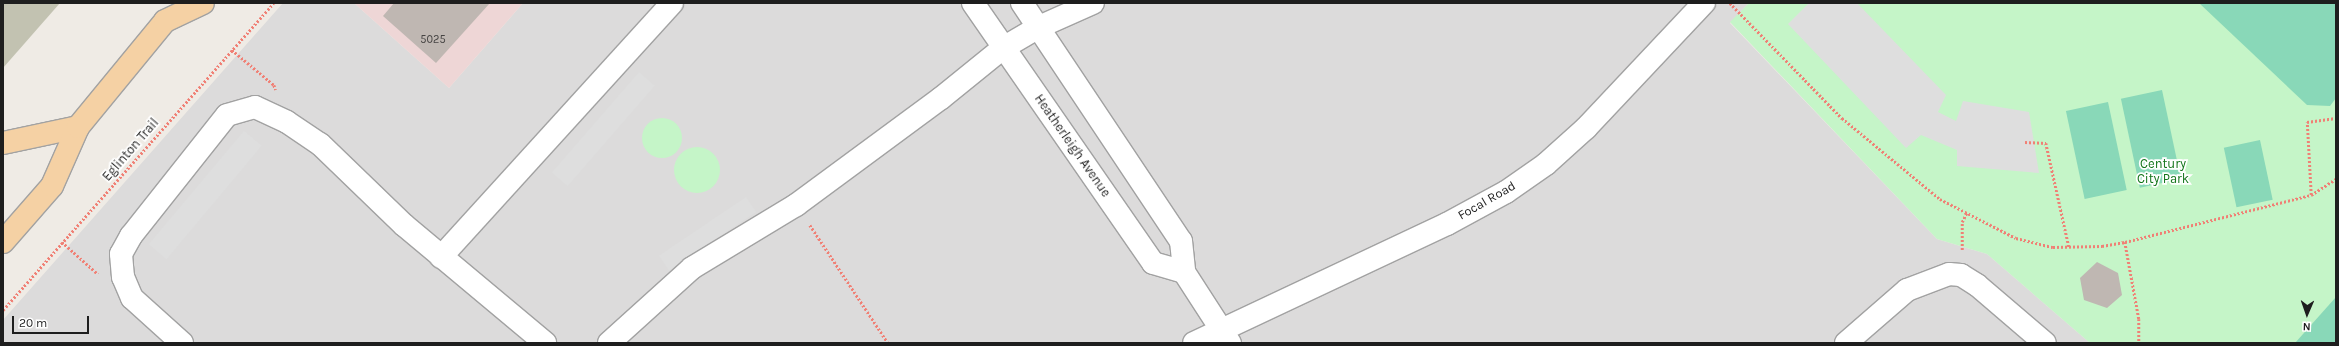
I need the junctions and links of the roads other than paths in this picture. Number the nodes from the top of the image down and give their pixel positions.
1 (203, 3) edge
2 (672, 3) edge
3 (973, 3) edge
4 (1022, 3) edge
5 (1093, 3) edge
6 (1704, 3) edge
7 (164, 12) edge
8 (1039, 27) junction
9 (1003, 48) junction
10 (78, 127) junction
11 (3, 143) edge
12 (3, 242) edge
13 (441, 257) junction
14 (1184, 272) junction
15 (1226, 337) edge
16 (182, 343) edge
17 (545, 343) edge
18 (609, 343) edge
19 (1194, 343) edge
20 (1846, 343) edge
21 (2045, 343) edge

1 - 7 main road
2 - 13 street
3 - 9 street, Heatherleigh Avenue
4 - 8 street
5 - 8 street
6 - 15 street, Focal Road
7 - 10 main road
8 - 9 street
8 - 14 street
9 - 14 street, Heatherleigh Avenue
9 - 18 street
10 - 11 main road
10 - 12 main road
13 - 16 street
13 - 17 street
14 - 15 street
15 - 19 street, Focal Road
20 - 21 street

